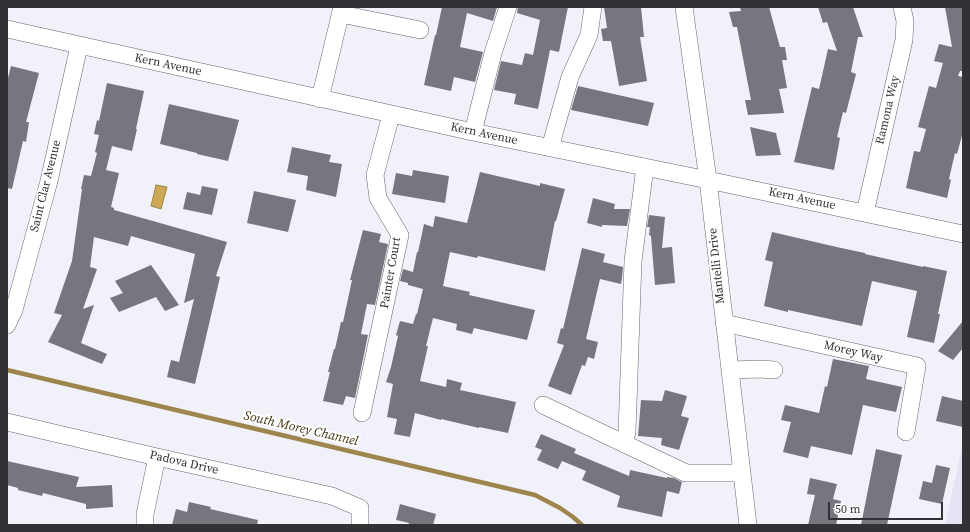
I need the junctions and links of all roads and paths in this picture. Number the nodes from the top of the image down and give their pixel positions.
1 (508, 7) edge
2 (593, 7) edge
3 (684, 7) edge
4 (902, 7) edge
5 (342, 10) edge
6 (7, 29) edge
7 (420, 30) dead end
8 (78, 46) junction
9 (320, 99) junction
10 (391, 115) junction
11 (473, 132) junction
12 (550, 148) junction
13 (645, 167) junction
14 (708, 180) junction
15 (865, 213) junction
16 (963, 234) edge
17 (724, 323) junction
18 (7, 325) edge
19 (730, 370) junction
20 (774, 370) dead end
21 (543, 405) dead end
22 (362, 413) dead end
23 (7, 422) edge
24 (906, 432) dead end
25 (624, 444) junction
26 (157, 457) junction
27 (742, 473) junction
28 (360, 517) edge
29 (145, 525) edge
30 (748, 525) edge

1 - 11 street
2 - 12 street
3 - 14 street, Mantelli Drive
4 - 15 street, Ramona Way
5 - 7 street
5 - 9 street
6 - 8 street, Kern Avenue
8 - 9 street, Kern Avenue
8 - 18 street, Saint Clar Avenue
9 - 10 street, Kern Avenue
10 - 11 street, Kern Avenue
10 - 22 street, Painter Court
11 - 12 street, Kern Avenue
12 - 13 street, Kern Avenue
13 - 14 street, Kern Avenue
13 - 25 street
14 - 15 street, Kern Avenue
14 - 17 street, Mantelli Drive
15 - 16 street, Kern Avenue
17 - 19 street, Mantelli Drive
17 - 24 street, Morey Way
19 - 20 street
19 - 27 street, Mantelli Drive
21 - 25 street
23 - 26 street, Padova Drive
25 - 27 street
26 - 28 street, Padova Drive
26 - 29 street
27 - 30 street, Mantelli Drive

